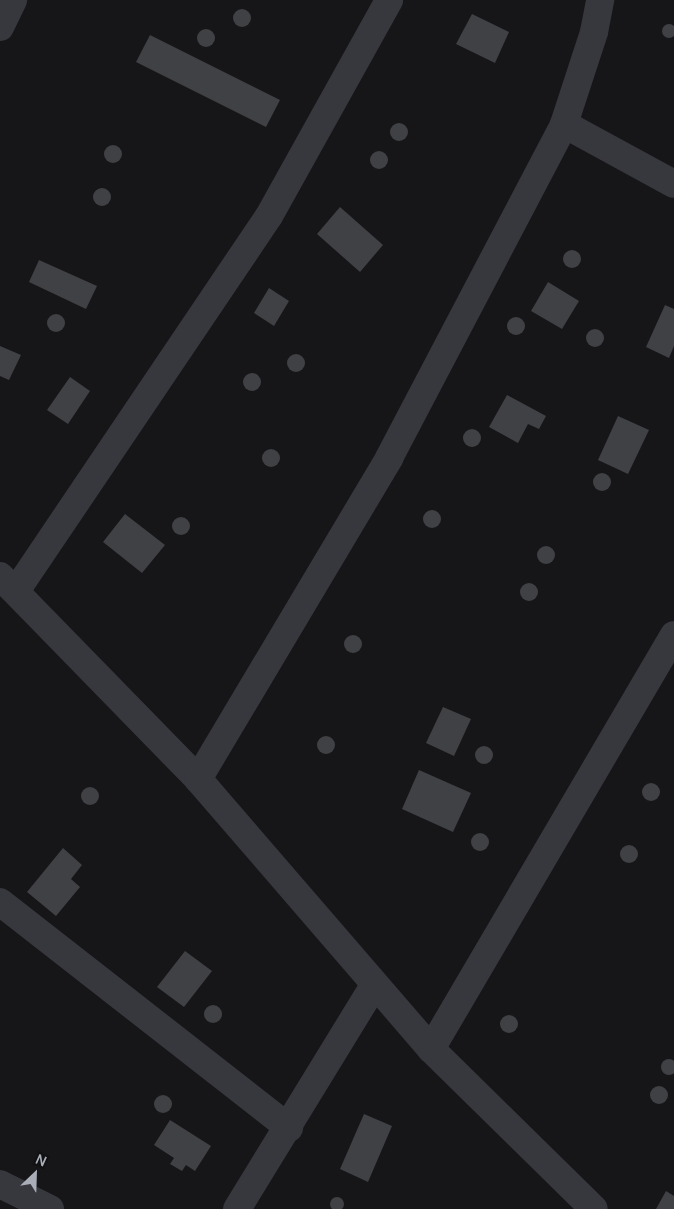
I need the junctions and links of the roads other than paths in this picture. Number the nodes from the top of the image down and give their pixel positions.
1 (13, 0) edge
2 (389, 0) edge
3 (600, 0) edge
4 (0, 27) edge
5 (564, 124) junction
6 (674, 184) edge
7 (8, 583) edge
8 (674, 635) edge
9 (198, 779) junction
10 (0, 902) edge
11 (374, 985) junction
12 (431, 1049) junction
13 (289, 1128) junction
14 (0, 1184) edge
15 (50, 1209) edge
16 (237, 1209) edge
17 (594, 1209) edge

1 - 4 street
2 - 7 street
3 - 5 street
5 - 6 street
5 - 9 street
7 - 9 street
8 - 12 street
9 - 11 street
10 - 13 street
11 - 12 street
11 - 13 street
12 - 17 street
13 - 16 street
14 - 15 street

